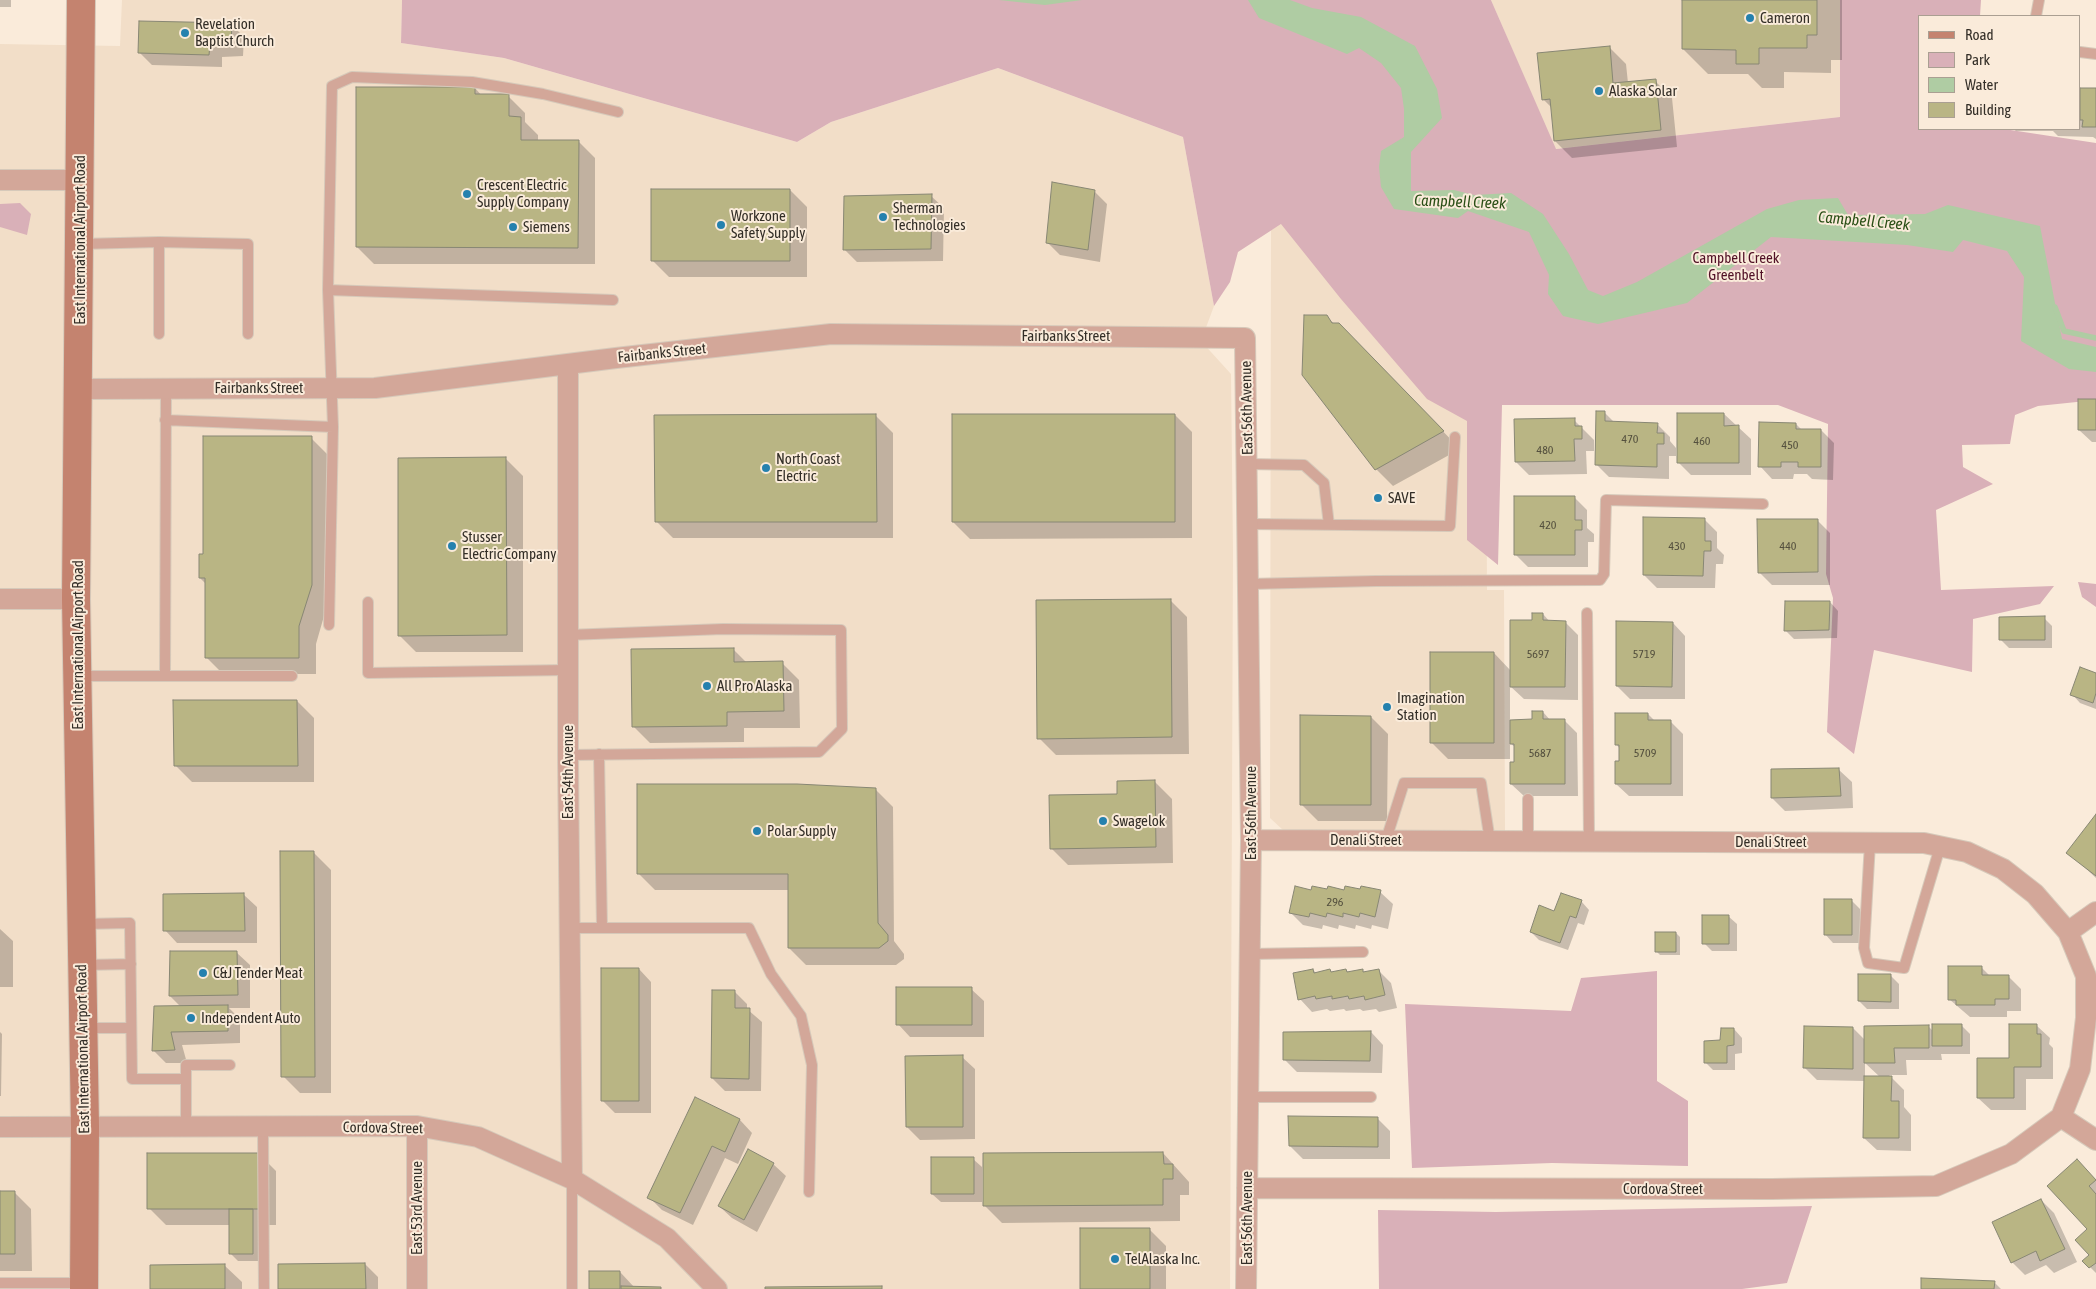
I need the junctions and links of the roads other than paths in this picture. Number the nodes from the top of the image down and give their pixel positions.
1 (81, 0) edge
2 (2039, 0) edge
3 (2036, 15) edge
4 (2081, 52) edge
5 (2096, 54) edge
6 (618, 112) dead end
7 (0, 180) edge
8 (81, 180) junction
9 (158, 242) junction
10 (80, 244) junction
11 (328, 290) junction
12 (613, 300) dead end
13 (159, 334) dead end
14 (248, 334) dead end
15 (1245, 338) joint
16 (568, 365) junction
17 (166, 388) junction
18 (330, 388) junction
19 (79, 389) junction
20 (165, 420) junction
21 (333, 427) junction
22 (1455, 437) dead end
23 (1248, 464) junction
24 (1763, 504) dead end
25 (1248, 524) junction
26 (1329, 525) junction
27 (1249, 584) junction
28 (0, 599) edge
29 (76, 599) junction
30 (368, 602) dead end
31 (1587, 613) dead end
32 (330, 625) dead end
33 (568, 635) junction
34 (568, 670) junction
35 (78, 676) junction
36 (165, 676) junction
37 (292, 676) dead end
38 (599, 754) junction
39 (568, 755) junction
40 (1528, 799) dead end
41 (1251, 840) junction
42 (1386, 840) junction
43 (1490, 841) junction
44 (1528, 841) junction
45 (1589, 842) junction
46 (1870, 843) junction
47 (1940, 847) junction
48 (2096, 912) edge
49 (82, 924) junction
50 (570, 928) junction
51 (602, 928) junction
52 (2068, 932) junction
53 (1363, 952) dead end
54 (1250, 954) junction
55 (131, 964) junction
56 (82, 965) junction
57 (83, 1028) junction
58 (131, 1028) junction
59 (230, 1065) dead end
60 (186, 1079) junction
61 (1248, 1097) junction
62 (1371, 1097) dead end
63 (2061, 1117) junction
64 (417, 1126) junction
65 (0, 1127) edge
66 (84, 1127) junction
67 (186, 1127) junction
68 (263, 1127) junction
69 (2096, 1140) edge
70 (572, 1179) junction
71 (1246, 1188) junction
72 (809, 1192) dead end
73 (0, 1283) edge
74 (84, 1286) edge
75 (264, 1289) edge
76 (417, 1289) edge
77 (572, 1289) edge
78 (717, 1289) edge
79 (1246, 1289) edge

1 - 8 main road, East International Airport Road
2 - 3 lane
4 - 5 lane
6 - 11 lane
7 - 8 street
8 - 10 main road, East International Airport Road
9 - 10 lane
9 - 13 lane
9 - 14 lane
10 - 19 main road, East International Airport Road
11 - 12 lane
11 - 18 lane
15 - 16 street, Fairbanks Street
15 - 23 street, East 56th Avenue
16 - 18 street, Fairbanks Street
16 - 33 street, East 54th Avenue
17 - 18 street, Fairbanks Street
17 - 19 street, Fairbanks Street
17 - 20 lane
18 - 21 lane
19 - 29 main road, East International Airport Road
20 - 21 lane
20 - 36 lane
21 - 32 lane
22 - 26 lane
23 - 25 street, East 56th Avenue
23 - 26 lane
24 - 27 lane
25 - 26 lane
25 - 27 street, East 56th Avenue
27 - 41 street, East 56th Avenue
28 - 29 street
29 - 35 main road, East International Airport Road
30 - 34 lane
31 - 45 lane
33 - 34 street, East 54th Avenue
33 - 38 lane
34 - 39 street, East 54th Avenue
35 - 36 lane
35 - 49 main road, East International Airport Road
36 - 37 lane
38 - 39 lane
38 - 51 lane
39 - 50 street, East 54th Avenue
40 - 44 lane
41 - 42 street, Denali Street
41 - 54 street, East 56th Avenue
42 - 43 street, Denali Street
42 - 43 lane
43 - 44 street, Denali Street
44 - 45 street, Denali Street
45 - 46 street, Denali Street
46 - 47 street, Denali Street
46 - 47 lane
47 - 52 street, Denali Street
48 - 52 street
49 - 55 lane
49 - 56 main road, East International Airport Road
50 - 51 lane
50 - 70 street, East 54th Avenue
51 - 72 lane
52 - 63 street, Denali Street
53 - 54 lane
54 - 61 street, East 56th Avenue
55 - 56 lane
55 - 58 lane
56 - 57 main road, East International Airport Road
57 - 58 lane
57 - 66 main road, East International Airport Road
58 - 60 lane
59 - 60 lane
60 - 67 lane
61 - 62 lane
61 - 71 street, East 56th Avenue
63 - 69 street
63 - 71 street, Cordova Street
64 - 68 street, Cordova Street
64 - 70 street, Cordova Street
64 - 76 street, East 53rd Avenue
65 - 66 street, Cordova Street
66 - 67 street, Cordova Street
66 - 74 main road, East International Airport Road
67 - 68 street, Cordova Street
68 - 75 lane
70 - 77 lane
70 - 78 street, Cordova Street
71 - 79 street, East 56th Avenue
73 - 74 lane

